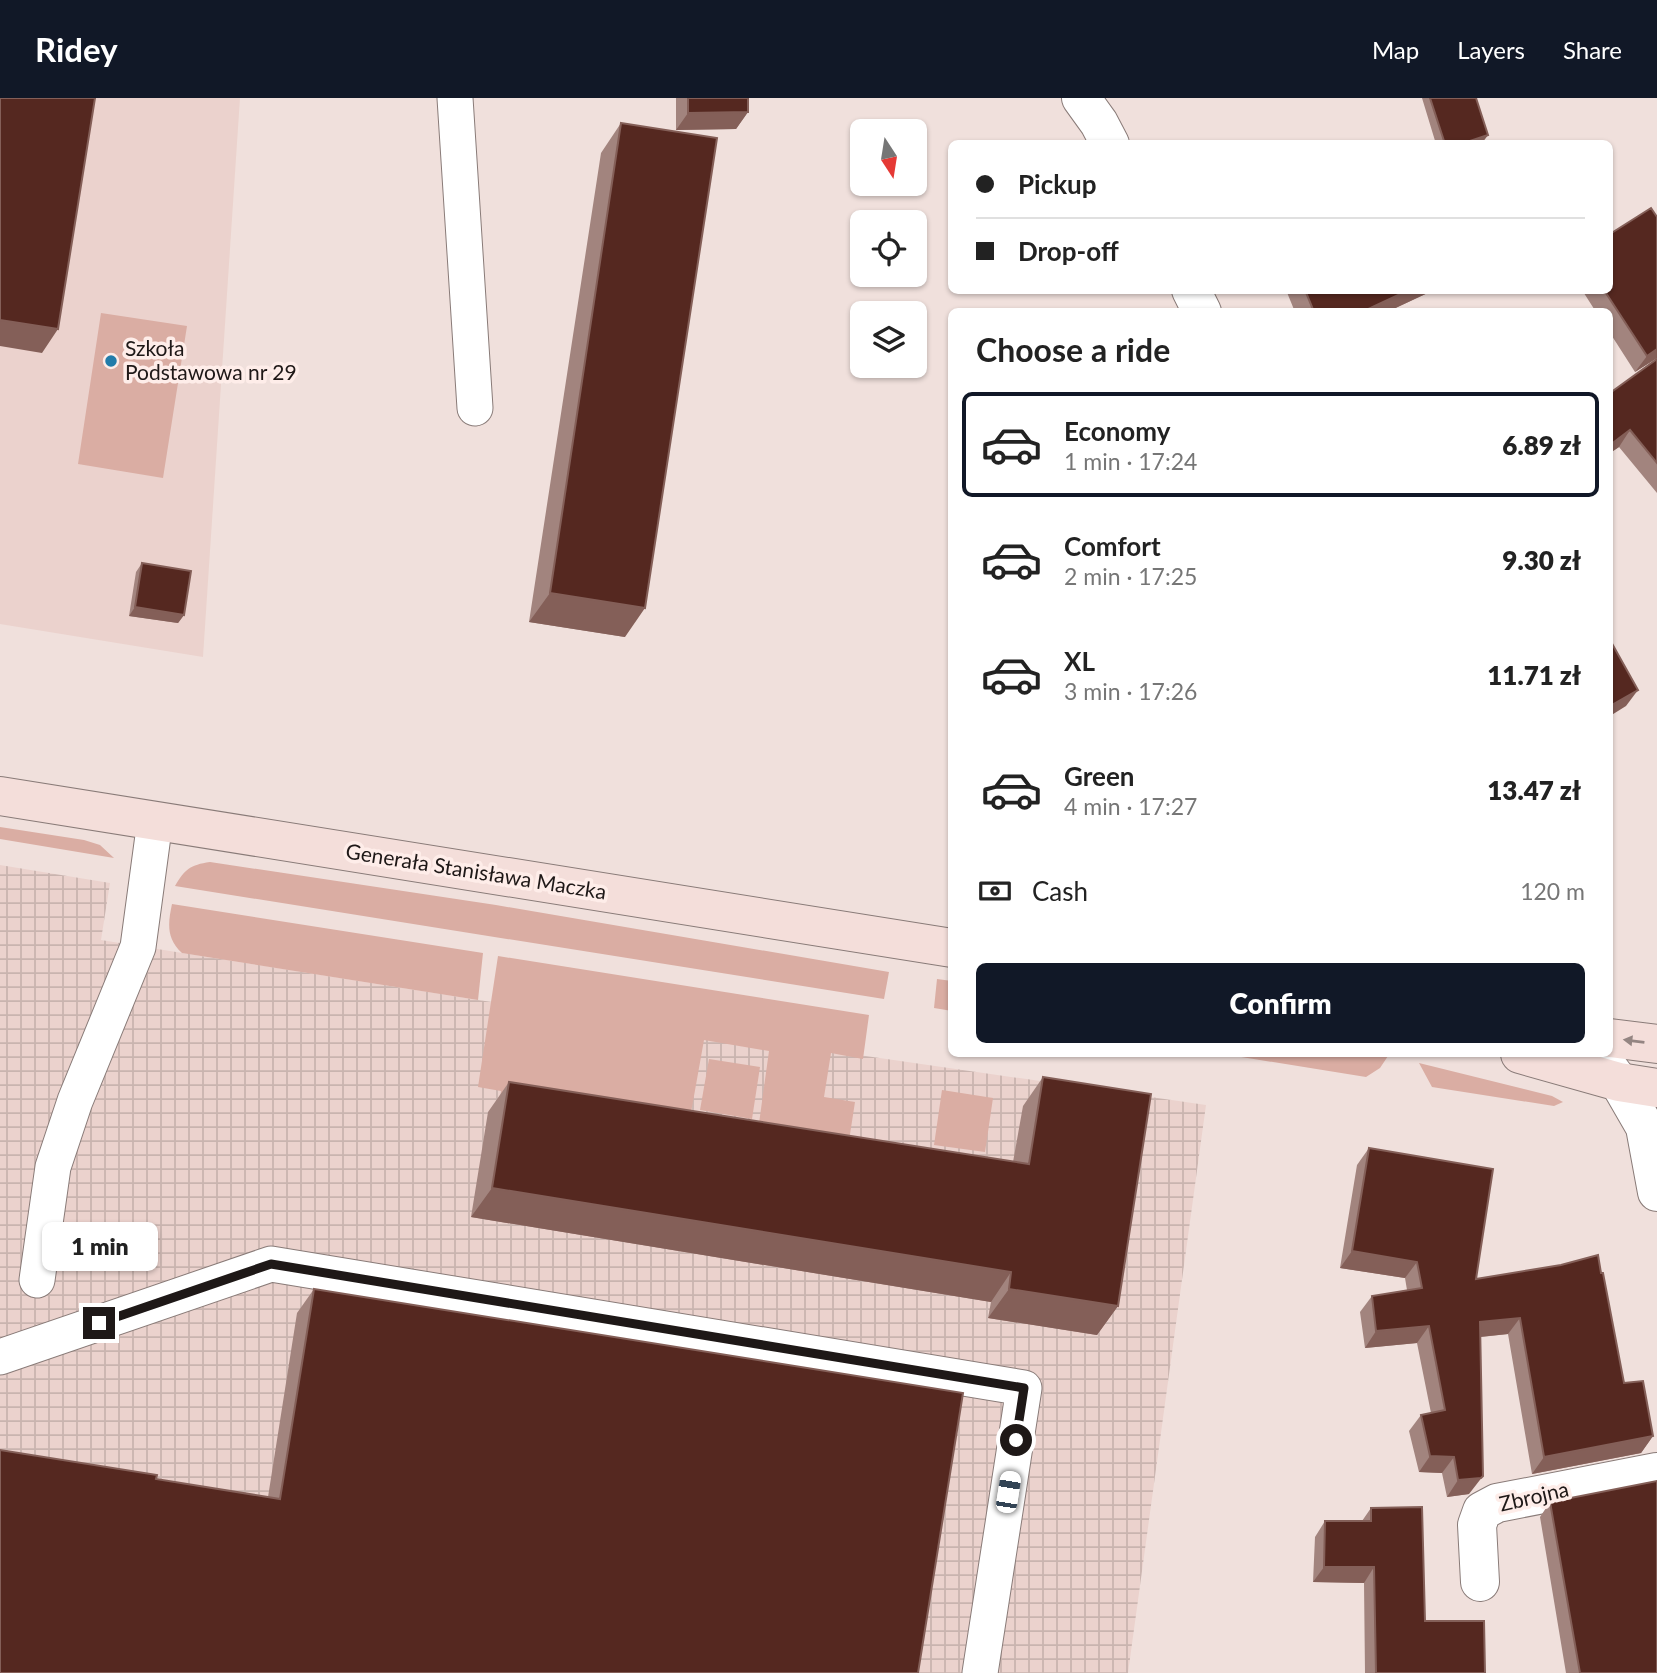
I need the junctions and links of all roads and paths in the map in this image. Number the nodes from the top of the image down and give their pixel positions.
1 (455, 98) edge
2 (1081, 98) edge
3 (1108, 140) edge
4 (475, 408) dead end
5 (0, 796) edge
6 (155, 821) junction
7 (948, 947) edge
8 (1613, 1038) edge
9 (1657, 1044) edge
10 (1539, 1057) edge
11 (1608, 1068) edge
12 (1657, 1088) edge
13 (1657, 1192) edge
14 (37, 1280) dead end
15 (0, 1357) edge
16 (1657, 1472) edge
17 (1480, 1582) dead end
18 (980, 1673) edge

1 - 4 lane
2 - 3 street
5 - 6 main road, Generała Stanisława Maczka
6 - 7 main road, Generała Stanisława Maczka
6 - 14 lane
9 -> 8 main road
10 - 11 main road
11 - 12 main road
11 - 13 street
15 - 18 lane
16 - 17 street, Zbrojna

